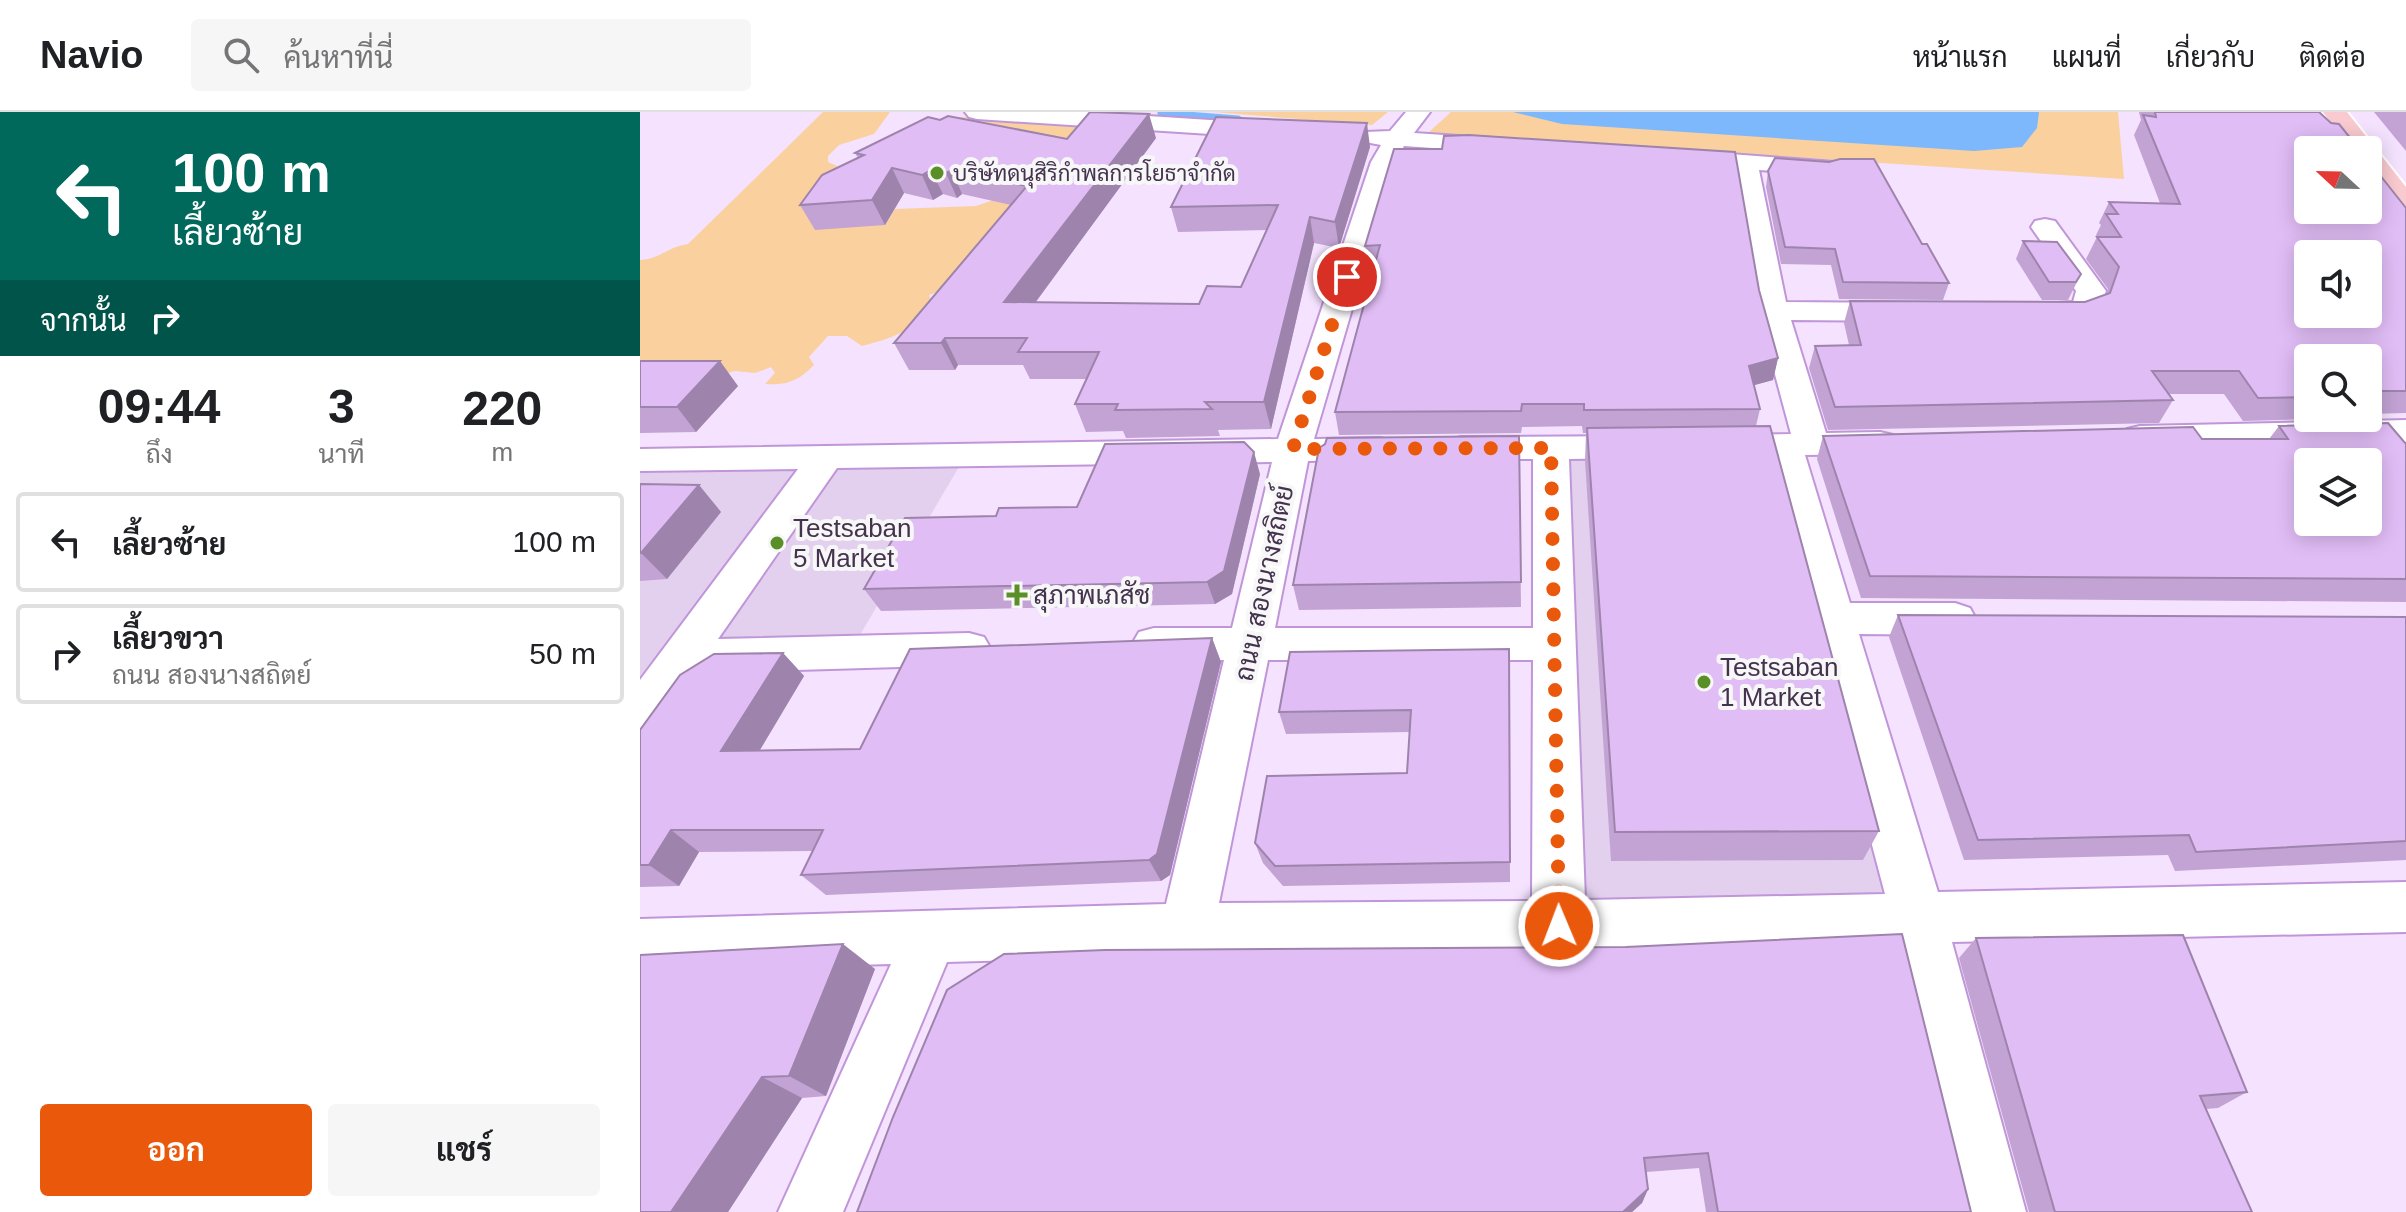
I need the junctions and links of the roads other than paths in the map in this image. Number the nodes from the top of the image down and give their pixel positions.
1 (977, 112) edge
2 (2335, 112) edge
3 (1407, 126) edge
4 (1301, 133) edge
5 (1348, 136) edge
6 (2353, 136) edge
7 (1522, 147) edge
8 (1649, 155) edge
9 (1745, 161) junction
10 (1826, 167) edge
11 (2382, 171) edge
12 (2402, 194) edge
13 (2045, 227) dead end
14 (1773, 311) junction
15 (1931, 312) edge
16 (2010, 312) edge
17 (2406, 431) edge
18 (2115, 438) edge
19 (1908, 442) edge
20 (1798, 445) junction
21 (1551, 448) junction
22 (1293, 449) junction
23 (827, 456) junction
24 (640, 460) edge
25 (1833, 618) junction
26 (1992, 619) edge
27 (1251, 642) junction
28 (1554, 644) junction
29 (1108, 646) edge
30 (1013, 648) edge
31 (679, 657) junction
32 (640, 715) edge
33 (2406, 907) edge
34 (1919, 919) junction
35 (1559, 926) junction
36 (1187, 929) junction
37 (930, 938) junction
38 (640, 945) edge
39 (810, 1212) edge
40 (1994, 1212) edge

1 - 4 street
2 - 6 main road
3 - 5 street
3 - 7 street
3 - 22 street, ถนน สองนางสถิตย์
8 - 9 street
9 - 10 street
9 - 14 street
11 - 12 main road
13 - 16 street
14 - 15 street
14 - 20 street
17 - 18 street
19 - 20 street
20 - 21 street
20 - 25 street
21 - 22 street
21 - 28 street
22 - 23 street
22 - 27 street, ถนน สองนางสถิตย์
23 - 24 street
23 - 31 street
25 - 26 street
25 - 34 street
27 - 28 street
27 - 29 street
27 - 36 street, ถนน สองนางสถิตย์
28 - 35 street
30 - 31 street
31 - 32 street
33 - 34 street
34 - 35 street
34 - 40 street
35 - 36 street
36 - 37 street
37 - 38 street
37 - 39 street

